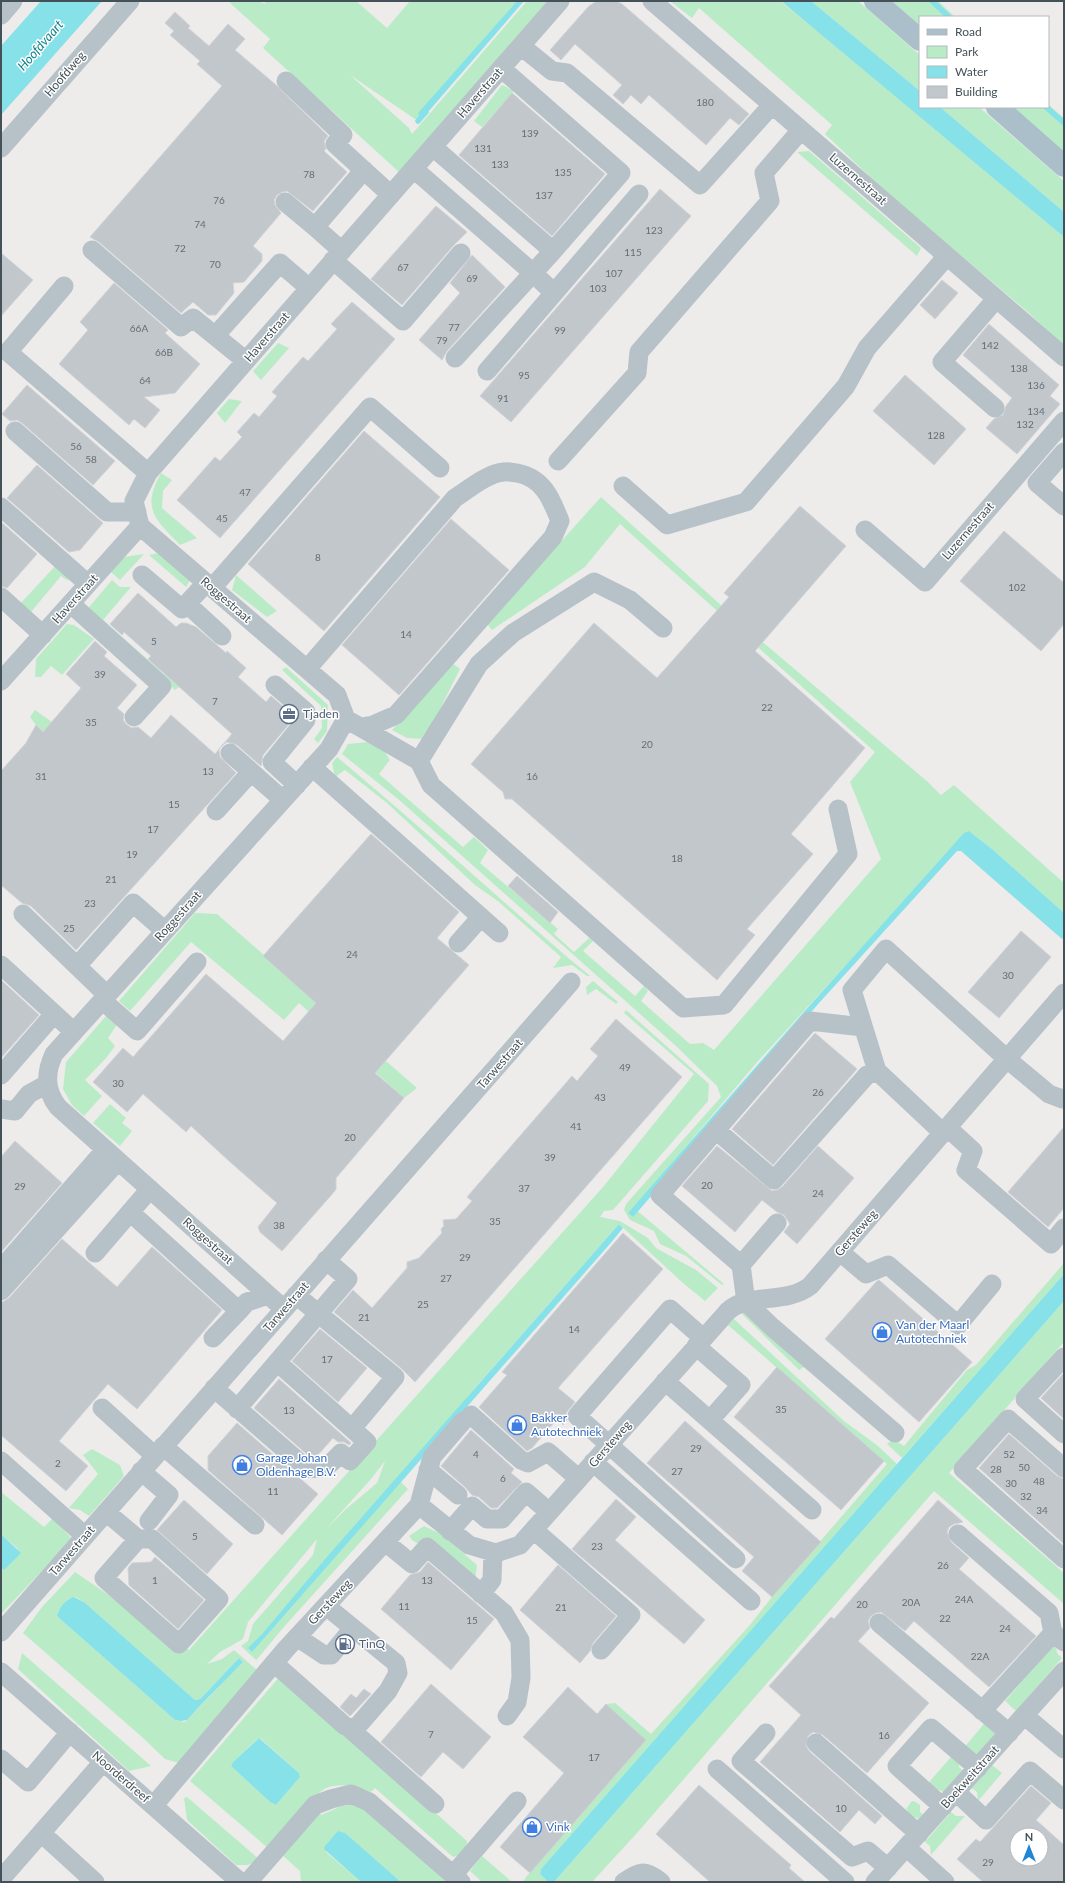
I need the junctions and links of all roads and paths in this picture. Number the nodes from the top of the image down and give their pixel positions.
1 (13, 1) edge
2 (130, 1) edge
3 (560, 1) edge
4 (652, 1) edge
5 (875, 1) edge
6 (1, 14) edge
7 (919, 39) edge
8 (521, 46) junction
9 (501, 68) junction
10 (286, 81) dead end
11 (772, 105) junction
12 (998, 108) edge
13 (800, 130) junction
14 (433, 147) junction
15 (1, 148) edge
16 (1064, 166) edge
17 (414, 169) junction
18 (364, 170) junction
19 (639, 194) dead end
20 (391, 195) junction
21 (285, 202) dead end
22 (315, 227) junction
23 (92, 250) dead end
24 (553, 251) junction
25 (462, 253) dead end
26 (338, 256) junction
27 (947, 256) junction
28 (533, 273) junction
29 (64, 286) dead end
30 (309, 288) junction
31 (554, 292) junction
32 (996, 299) junction
33 (216, 336) junction
34 (4, 356) edge
35 (1064, 357) edge
36 (455, 358) dead end
37 (246, 361) junction
38 (486, 371) dead end
39 (995, 408) dead end
40 (1064, 421) edge
41 (15, 431) dead end
42 (1064, 452) edge
43 (558, 461) dead end
44 (440, 468) dead end
45 (148, 473) junction
46 (623, 486) dead end
47 (1064, 506) edge
48 (1, 507) edge
49 (138, 519) junction
50 (865, 530) dead end
51 (142, 575) dead end
52 (88, 584) junction
53 (209, 585) junction
54 (1, 597) edge
55 (71, 604) junction
56 (187, 604) junction
57 (663, 628) dead end
58 (43, 635) junction
59 (222, 636) dead end
60 (307, 670) junction
61 (1, 681) edge
62 (275, 686) dead end
63 (134, 717) dead end
64 (354, 723) junction
65 (230, 753) dead end
66 (419, 761) junction
67 (312, 767) junction
68 (251, 772) junction
69 (297, 785) junction
70 (283, 800) junction
71 (838, 809) dead end
72 (216, 811) dead end
73 (23, 914) dead end
74 (481, 917) junction
75 (165, 931) junction
76 (499, 933) dead end
77 (458, 943) dead end
78 (197, 962) dead end
79 (1, 965) edge
80 (77, 966) junction
81 (572, 982) dead end
82 (1064, 993) edge
83 (104, 998) junction
84 (54, 1014) junction
85 (863, 1027) junction
86 (74, 1032) junction
87 (1007, 1059) junction
88 (877, 1071) junction
89 (1, 1075) edge
90 (47, 1084) junction
91 (1064, 1098) edge
92 (1, 1108) edge
93 (716, 1130) junction
94 (946, 1130) junction
95 (112, 1155) junction
96 (150, 1189) junction
97 (130, 1212) junction
98 (777, 1223) dead end
99 (1064, 1228) edge
100 (840, 1252) junction
101 (95, 1253) dead end
102 (326, 1260) junction
103 (741, 1265) junction
104 (1, 1269) edge
105 (992, 1284) dead end
106 (1, 1291) edge
107 (268, 1295) junction
108 (296, 1295) junction
109 (746, 1302) junction
110 (284, 1309) junction
111 (238, 1311) junction
112 (318, 1313) junction
113 (262, 1334) junction
114 (214, 1338) dead end
115 (700, 1342) junction
116 (1064, 1356) edge
117 (281, 1358) junction
118 (665, 1381) junction
119 (214, 1388) junction
120 (102, 1408) dead end
121 (237, 1409) junction
122 (710, 1420) junction
123 (355, 1425) dead end
124 (895, 1433) dead end
125 (1064, 1434) edge
126 (609, 1444) junction
127 (159, 1451) junction
128 (1, 1461) edge
129 (593, 1462) junction
130 (1064, 1468) edge
131 (428, 1470) junction
132 (141, 1471) junction
133 (578, 1479) junction
134 (458, 1495) dead end
135 (419, 1505) junction
136 (812, 1510) dead end
137 (106, 1512) junction
138 (549, 1512) junction
139 (149, 1521) dead end
140 (255, 1526) dead end
141 (450, 1530) junction
142 (534, 1530) junction
143 (958, 1534) dead end
144 (85, 1536) junction
145 (138, 1539) junction
146 (385, 1542) junction
147 (493, 1552) junction
148 (736, 1559) dead end
149 (1064, 1559) edge
150 (480, 1594) junction
151 (751, 1601) dead end
152 (326, 1606) junction
153 (879, 1622) dead end
154 (353, 1628) junction
155 (1, 1632) edge
156 (297, 1637) junction
157 (1059, 1638) edge
158 (600, 1650) dead end
159 (274, 1663) junction
160 (1064, 1671) edge
161 (1, 1672) edge
162 (982, 1711) junction
163 (507, 1716) dead end
164 (1025, 1716) junction
165 (349, 1728) junction
166 (70, 1732) junction
167 (766, 1733) dead end
168 (1009, 1734) junction
169 (816, 1743) dead end
170 (1064, 1749) edge
171 (104, 1762) junction
172 (3, 1764) edge
173 (978, 1768) junction
174 (717, 1769) dead end
175 (956, 1792) junction
176 (1064, 1800) edge
177 (517, 1801) dead end
178 (435, 1804) dead end
179 (154, 1805) junction
180 (942, 1807) junction
181 (912, 1841) junction
182 (50, 1842) dead end
183 (888, 1868) junction
184 (457, 1878) edge
185 (1, 1879) edge
186 (834, 1879) edge
187 (95, 1882) edge
188 (240, 1882) edge
189 (248, 1882) edge
190 (624, 1882) edge
191 (661, 1882) edge
192 (875, 1882) edge
193 (945, 1882) edge

1 - 6 street
2 - 15 street, Hoofdweg
3 - 8 street, Haverstraat
4 - 11 street, Luzernestraat
5 - 7 main road
8 - 9 street, Haverstraat
8 - 11 street
9 - 14 street, Haverstraat
9 - 24 street
10 - 18 street
11 - 13 street, Luzernestraat
12 - 16 main road
13 - 27 street, Luzernestraat
13 - 43 street
14 - 17 street, Haverstraat
14 - 24 street
17 - 20 street, Haverstraat
17 - 28 street
18 - 20 street
18 - 22 street
19 - 31 street
20 - 26 street, Haverstraat
21 - 22 street
22 - 26 street
23 - 33 street
24 - 28 street
25 - 26 street
26 - 30 street, Haverstraat
27 - 32 street, Luzernestraat
27 - 46 street
28 - 31 street
28 - 36 street
29 - 34 street
30 - 33 street
30 - 37 street, Haverstraat
31 - 38 street
32 - 35 street, Luzernestraat
32 - 39 street
33 - 37 street
34 - 45 street
37 - 45 street, Haverstraat
40 - 50 street, Luzernestraat
41 - 49 street
42 - 47 street
44 - 53 street
45 - 49 street, Haverstraat
48 - 52 street
49 - 52 street, Haverstraat
49 - 53 street, Roggestraat
51 - 56 street
52 - 55 street, Haverstraat
53 - 56 street
53 - 60 street, Roggestraat
54 - 58 street
55 - 58 street, Haverstraat
55 - 63 street
56 - 59 street
57 - 66 street
58 - 61 street, Haverstraat
60 - 64 street, Roggestraat
60 - 64 street
62 - 69 street
64 - 66 street
64 - 67 street, Roggestraat
65 - 68 street
66 - 71 street
67 - 69 street, Roggestraat
67 - 74 street
68 - 70 street
68 - 72 street
69 - 70 street, Roggestraat
70 - 75 street, Roggestraat
73 - 80 street
74 - 76 street
74 - 77 street
75 - 80 street
75 - 83 street, Roggestraat
78 - 83 street
79 - 84 street
80 - 83 street
81 - 102 street, Tarwestraat
82 - 87 street, Gersteweg
83 - 86 street, Roggestraat
84 - 86 street
84 - 89 street
85 - 87 street
85 - 88 street
85 - 93 street
86 - 90 street, Roggestraat
87 - 91 street
87 - 94 street, Gersteweg
88 - 93 street
88 - 94 street
90 - 92 street
90 - 95 street, Roggestraat
93 - 103 street
94 - 99 street
94 - 100 street, Gersteweg
95 - 96 street, Roggestraat
95 - 104 street
95 - 106 street
96 - 97 street
96 - 107 street, Roggestraat
97 - 101 street
97 - 111 street
98 - 103 street
100 - 105 street
100 - 109 street, Gersteweg
102 - 108 street, Tarwestraat
102 - 112 street
103 - 109 street
107 - 110 street, Roggestraat
107 - 111 street
108 - 110 street, Tarwestraat
108 - 112 street
109 - 115 street, Gersteweg
109 - 124 street
110 - 113 street, Tarwestraat
111 - 114 street
112 - 117 street
112 - 123 street
113 - 117 street
113 - 119 street, Tarwestraat
115 - 118 street, Gersteweg
115 - 122 street
115 - 126 street
116 - 125 street
117 - 121 street
117 - 121 street
118 - 122 street
118 - 126 street, Gersteweg
119 - 121 street
119 - 127 street, Tarwestraat
120 - 127 street
122 - 136 street
126 - 129 street, Gersteweg
126 - 148 street
127 - 132 street, Tarwestraat
127 - 140 street
128 - 144 street
129 - 133 street, Gersteweg
129 - 151 street
130 - 149 street
131 - 133 street
131 - 134 street
131 - 135 street
132 - 137 street, Tarwestraat
132 - 139 street
133 - 138 street, Gersteweg
135 - 141 street, Gersteweg
135 - 146 street, Gersteweg
137 - 144 street, Tarwestraat
137 - 145 street
138 - 141 street
138 - 142 street, Gersteweg
141 - 147 street, Gersteweg
142 - 147 street, Gersteweg
142 - 158 street
143 - 157 street
144 - 155 street, Tarwestraat
145 - 145 street
146 - 150 street
146 - 152 street, Gersteweg
147 - 150 street
150 - 163 street
152 - 154 street
152 - 156 street, Gersteweg
153 - 162 street
154 - 156 street
154 - 165 street
156 - 159 street, Gersteweg
157 - 162 street
159 - 165 street
159 - 179 street, Gersteweg
160 - 164 street, Boekweitstraat
161 - 166 street, Noorderdreef
162 - 168 street
164 - 168 street, Boekweitstraat
164 - 170 street
165 - 178 street
166 - 171 street, Noorderdreef
166 - 172 street
167 - 183 street
168 - 173 street, Boekweitstraat
169 - 181 street
171 - 179 street, Noorderdreef
171 - 185 street
173 - 175 street, Boekweitstraat
173 - 180 street
174 - 186 street
175 - 176 street
175 - 180 street, Boekweitstraat
177 - 184 street
179 - 188 street, Noorderdreef
180 - 181 street, Boekweitstraat
181 - 183 street, Boekweitstraat
181 - 193 street
182 - 187 street
183 - 192 street, Boekweitstraat
184 - 189 street
190 - 191 street

